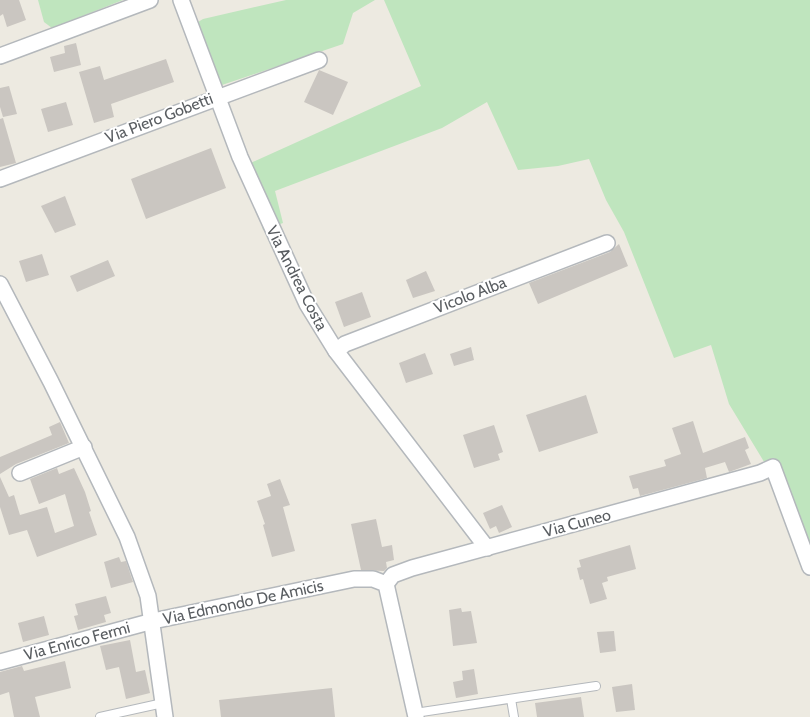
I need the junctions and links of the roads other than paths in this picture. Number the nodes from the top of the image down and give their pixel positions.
1 (150, 0) edge
2 (181, 0) edge
3 (0, 56) edge
4 (319, 60) dead end
5 (219, 96) junction
6 (0, 178) edge
7 (606, 243) dead end
8 (0, 284) edge
9 (336, 350) junction
10 (84, 447) junction
11 (20, 473) dead end
12 (487, 548) junction
13 (810, 568) edge
14 (386, 584) junction
15 (153, 621) junction
16 (0, 662) edge
17 (596, 686) dead end
18 (511, 699) junction
19 (164, 710) edge
20 (415, 715) edge
21 (100, 717) edge
22 (514, 717) edge

1 - 3 street
2 - 5 street, Via Andrea Costa
4 - 5 street, Via Piero Gobetti
5 - 6 street, Via Piero Gobetti
5 - 9 street, Via Andrea Costa
7 - 9 street, Vicolo Alba
8 - 10 street, Via Edmondo De Amicis
9 - 12 street, Via Andrea Costa
10 - 11 street
10 - 15 street, Via Edmondo De Amicis
12 - 13 street, Via Cuneo
12 - 14 street, Via Cuneo
14 - 15 street, Via Edmondo De Amicis
14 - 20 street
15 - 16 street, Via Enrico Fermi
15 - 19 street
17 - 18 lane
18 - 20 lane
18 - 22 lane
19 - 21 lane

